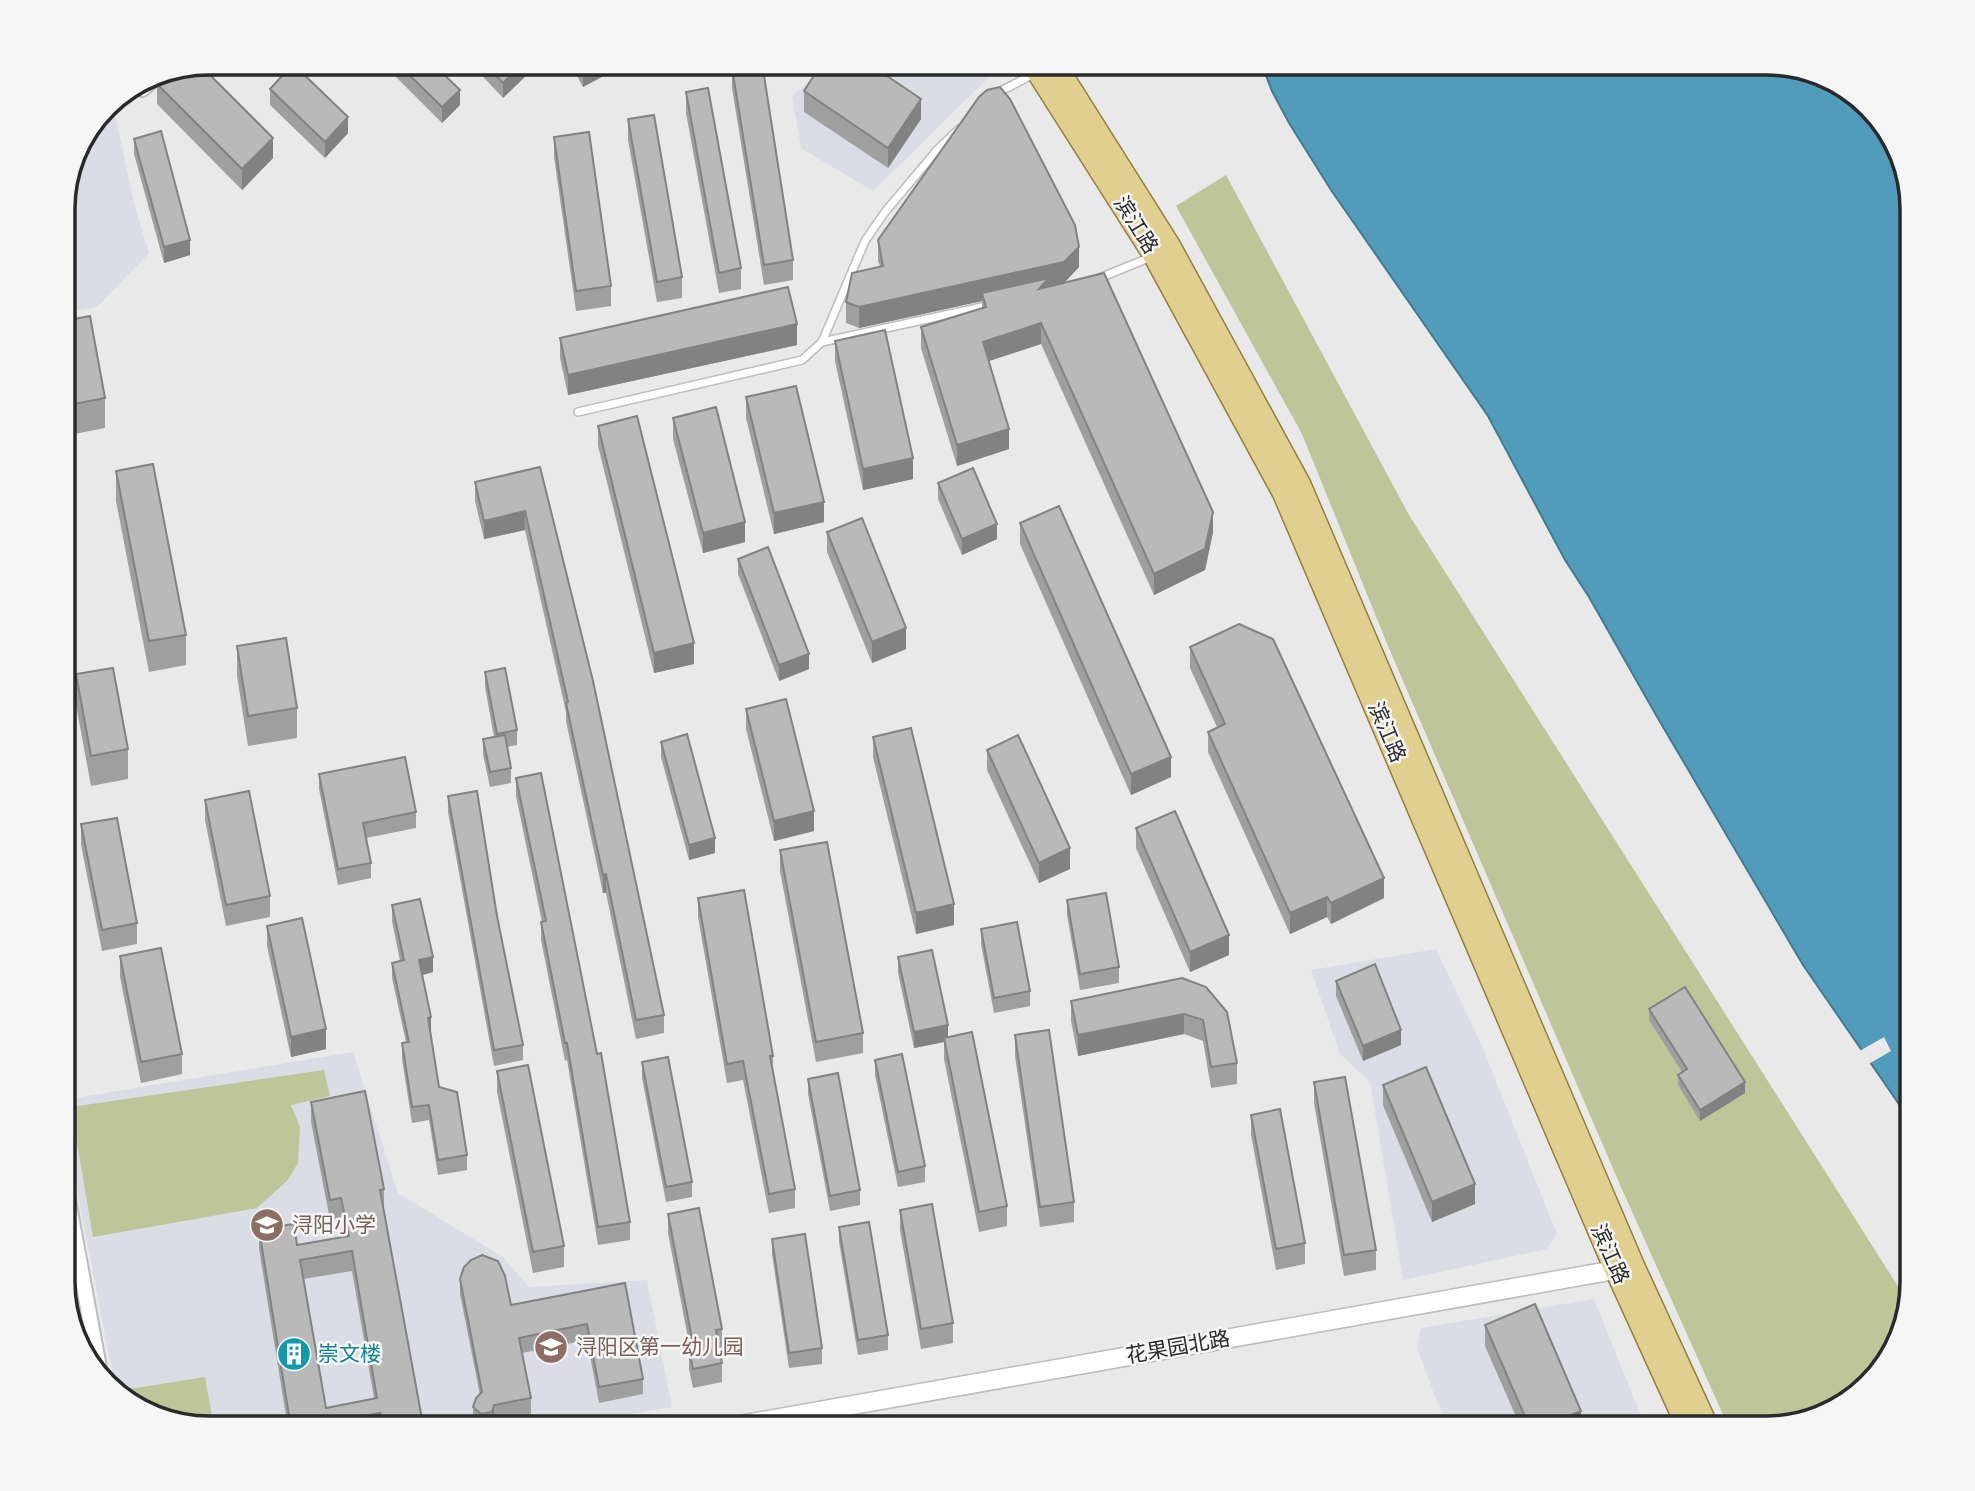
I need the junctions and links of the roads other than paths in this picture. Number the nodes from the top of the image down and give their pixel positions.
1 (1027, 75) edge
2 (1053, 75) edge
3 (1054, 75) edge
4 (987, 101) edge
5 (968, 120) edge
6 (1155, 255) junction
7 (1083, 285) edge
8 (1005, 302) edge
9 (822, 342) junction
10 (578, 412) dead end
11 (76, 1243) edge
12 (1625, 1268) junction
13 (96, 1353) edge
14 (791, 1416) edge
15 (1684, 1416) edge
16 (1701, 1416) edge

1 - 4 lane
2 - 6 main road, 滨江路
3 - 12 main road, 滨江路
5 - 9 lane
6 - 7 lane
6 - 12 main road, 滨江路
8 - 9 lane
9 - 10 lane
11 - 13 street
12 - 14 street, 花果园北路
12 - 15 main road, 滨江路
12 - 16 main road, 滨江路

